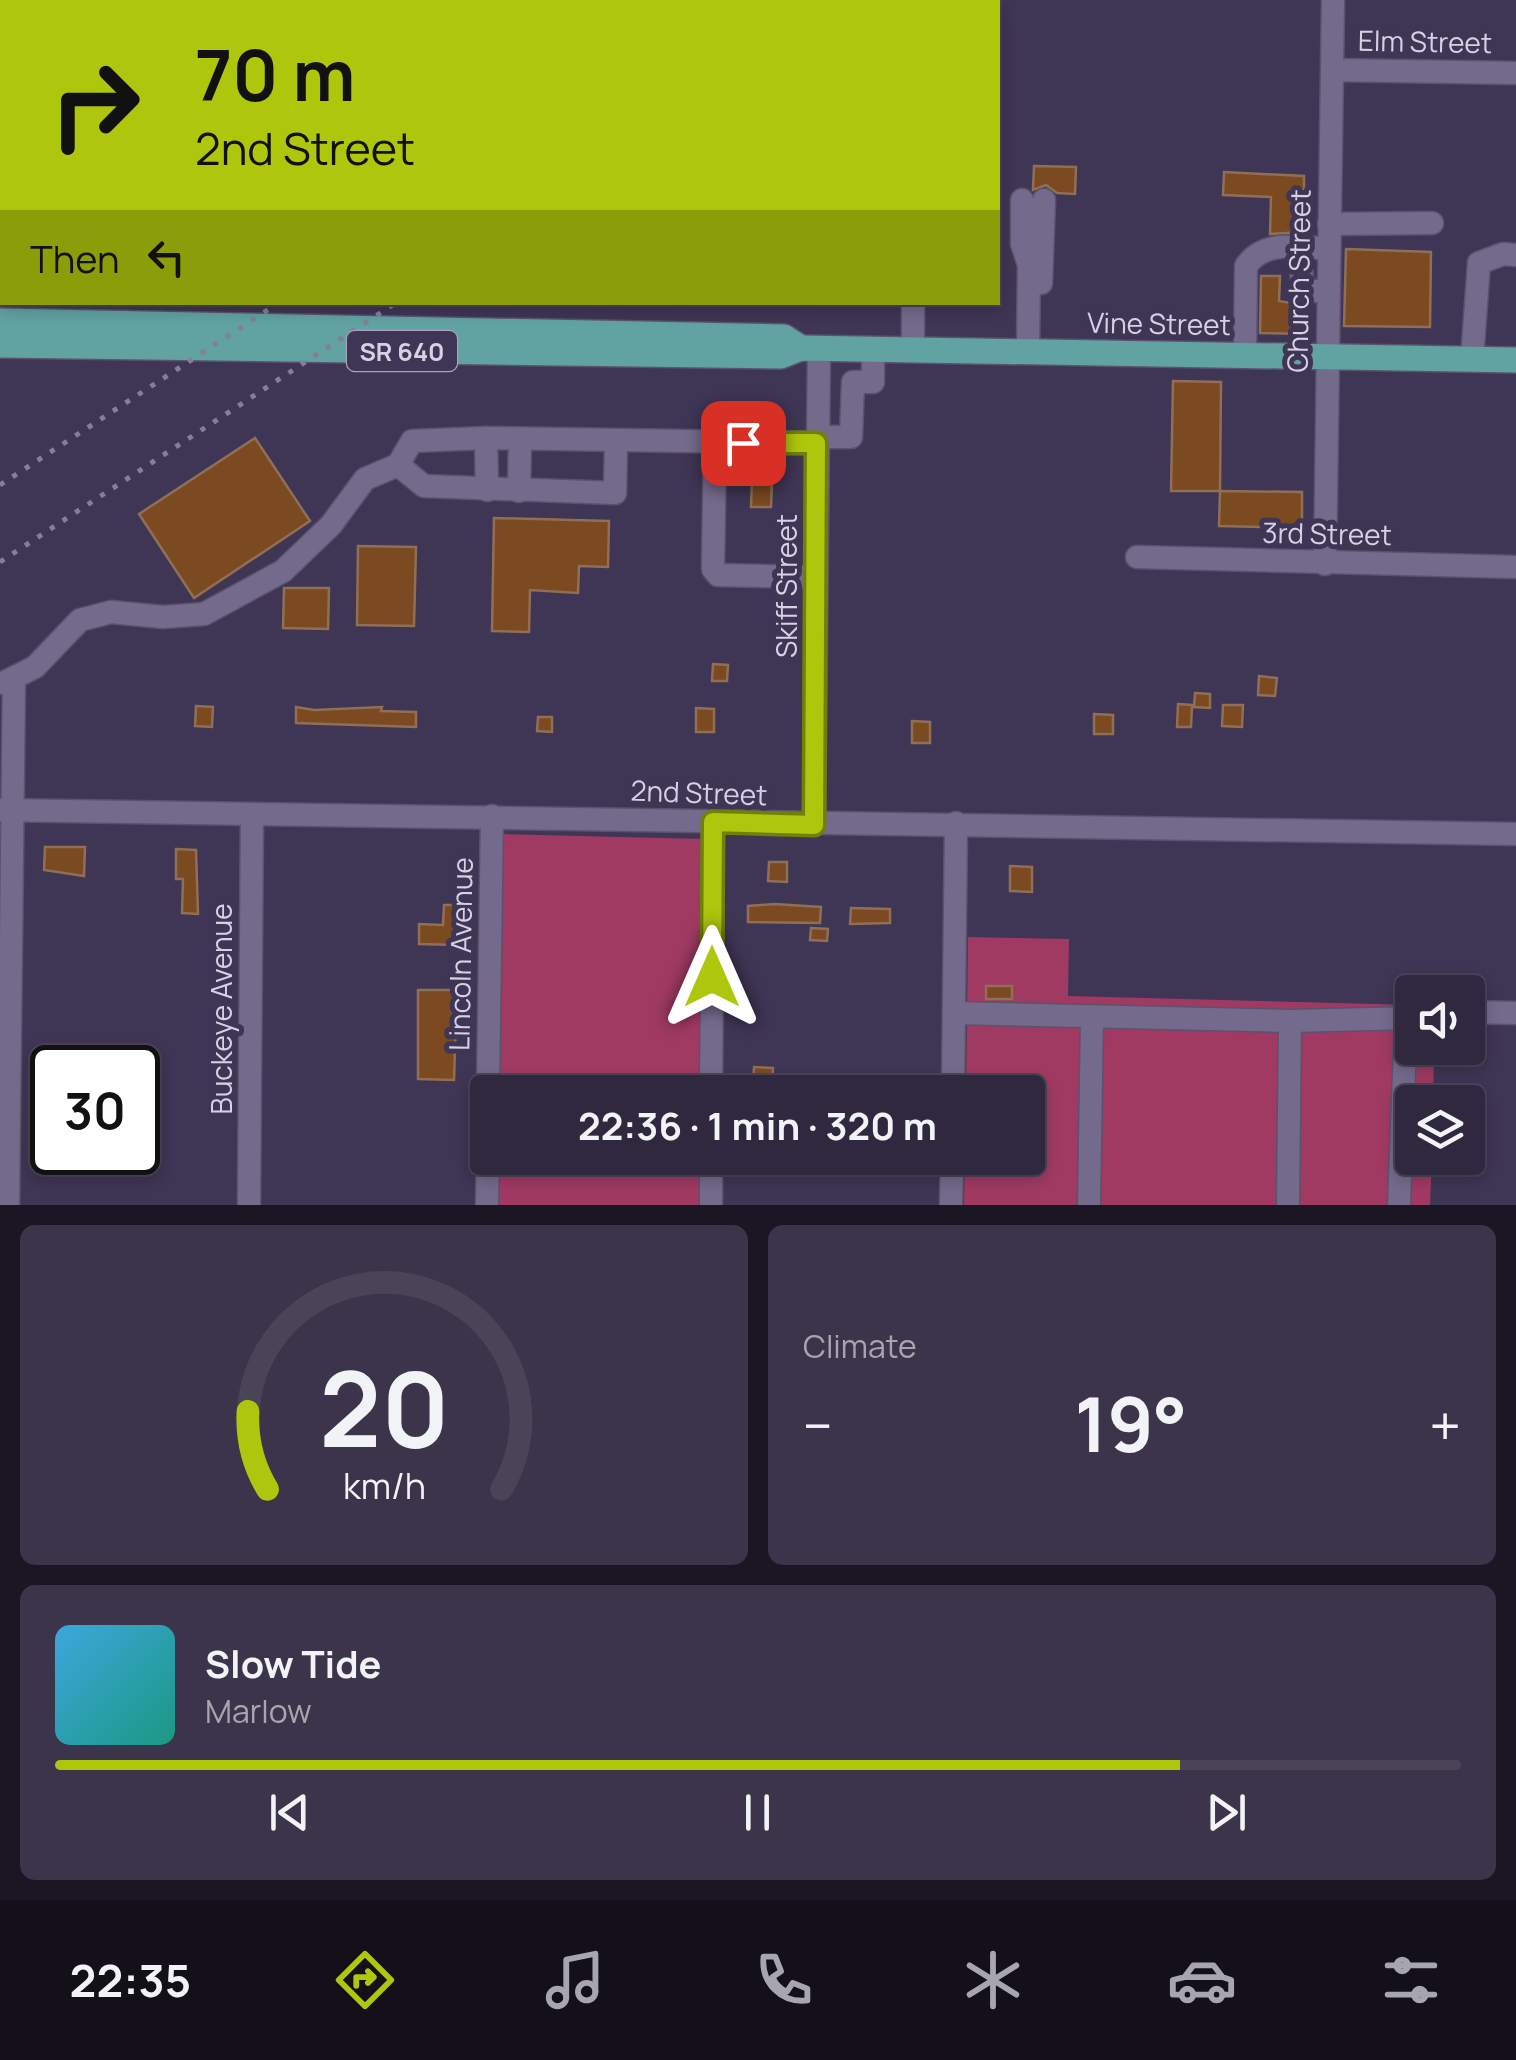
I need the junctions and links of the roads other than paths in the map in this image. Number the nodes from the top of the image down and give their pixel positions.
1 (1333, 0) edge
2 (1334, 70) junction
3 (1516, 73) edge
4 (1033, 200) dead end
5 (1432, 223) dead end
6 (1330, 224) junction
7 (1301, 248) junction
8 (1329, 249) junction
9 (1516, 255) edge
10 (1328, 291) junction
11 (913, 305) edge
12 (0, 320) edge
13 (0, 345) edge
14 (810, 348) junction
15 (873, 349) junction
16 (913, 349) junction
17 (1034, 351) junction
18 (1245, 355) junction
19 (1326, 357) junction
20 (1472, 359) junction
21 (1516, 360) edge
22 (486, 438) junction
23 (520, 440) junction
24 (817, 440) junction
25 (616, 442) junction
26 (715, 443) junction
27 (398, 464) junction
28 (487, 490) junction
29 (519, 491) junction
30 (1137, 557) dead end
31 (1325, 564) junction
32 (1516, 567) edge
33 (816, 576) junction
34 (7, 681) edge
35 (6, 810) edge
36 (252, 814) junction
37 (492, 816) junction
38 (713, 822) junction
39 (956, 823) junction
40 (814, 825) junction
41 (1516, 834) edge
42 (1485, 1012) edge
43 (1516, 1013) edge
44 (954, 1014) junction
45 (1092, 1016) junction
46 (1395, 1018) edge
47 (1290, 1021) junction
48 (1406, 1065) edge
49 (488, 1075) edge
50 (711, 1075) edge
51 (953, 1075) edge
52 (488, 1175) edge
53 (711, 1175) edge
54 (952, 1175) edge
55 (8, 1205) edge
56 (249, 1205) edge
57 (487, 1205) edge
58 (710, 1205) edge
59 (952, 1205) edge
60 (1088, 1205) edge
61 (1288, 1205) edge
62 (1399, 1205) edge

1 - 2 street, Church Street
2 - 3 street, Elm Street
2 - 6 street, Church Street
4 - 17 street
5 - 6 street
6 - 8 street, Church Street
7 - 8 street
7 - 10 street
7 - 18 street
8 - 10 street, Church Street
9 - 20 street
10 - 19 street, Church Street
11 - 16 street
12 - 14 main road, Vine Street / SR 640
13 - 14 main road, Vine Street / SR 640
14 - 15 main road, Vine Street / SR 640
14 - 24 street, Skiff Street
15 - 16 main road, Vine Street / SR 640
15 - 24 street
16 - 17 main road, Vine Street / SR 640
17 - 18 main road, Vine Street / SR 640
18 - 19 main road, Vine Street / SR 640
19 - 20 main road, Vine Street / SR 640
19 - 31 street, Church Street
20 - 21 main road, Vine Street / SR 640
22 - 23 street
22 - 27 street
22 - 28 street
23 - 25 street
23 - 29 street
24 - 26 street
24 - 33 street, Skiff Street
25 - 26 street
25 - 29 street
26 - 33 street
27 - 28 street
27 - 34 street
28 - 29 street
30 - 31 street, 3rd Street
31 - 32 street, 3rd Street
33 - 40 street, Skiff Street
34 - 35 street
35 - 36 street, 2nd Street
35 - 55 street
36 - 37 street, 2nd Street
36 - 56 street, Buckeye Avenue
37 - 38 street, 2nd Street
37 - 49 street, Lincoln Avenue
38 - 40 street, 2nd Street
38 - 50 street
39 - 40 street, 2nd Street
39 - 41 street, 2nd Street
39 - 44 street
42 - 43 street
44 - 45 street
44 - 51 street
45 - 47 street
45 - 60 street
46 - 47 street
47 - 61 street
48 - 62 street
52 - 57 street
53 - 58 street
54 - 59 street

